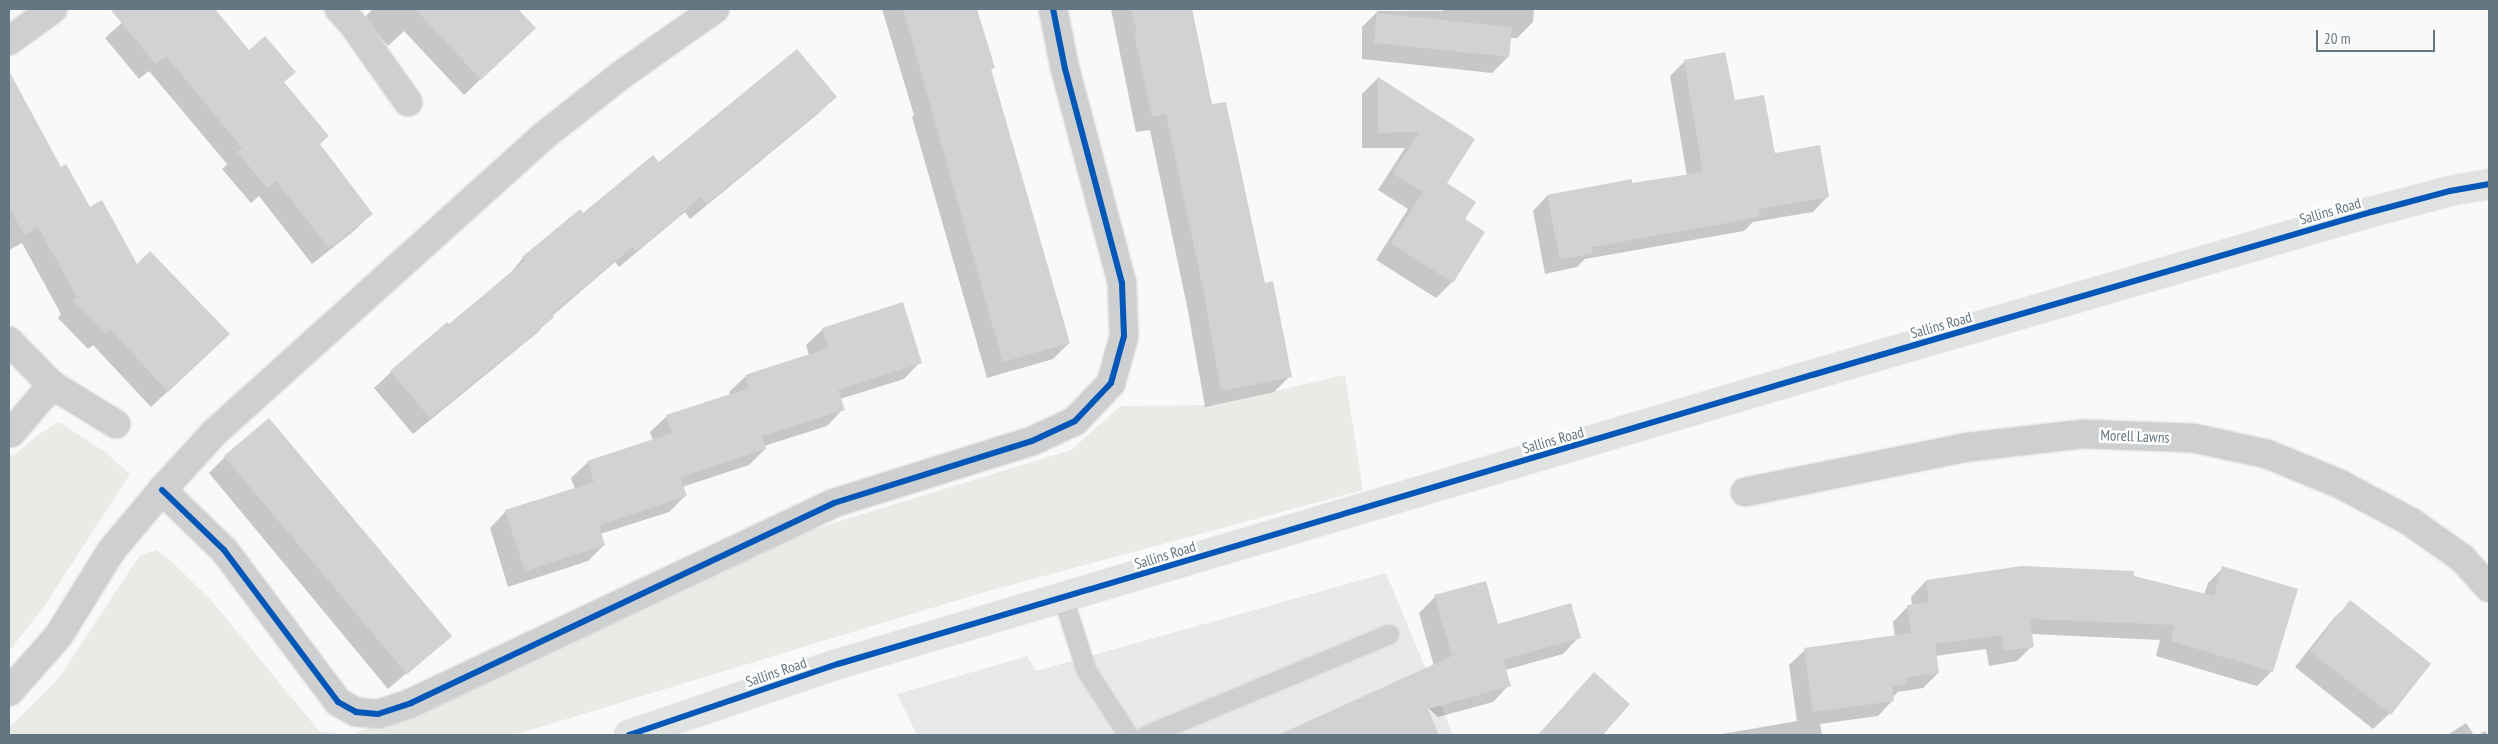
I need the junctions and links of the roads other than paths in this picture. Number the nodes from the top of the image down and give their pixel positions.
1 (53, 9) edge
2 (339, 9) edge
3 (714, 9) edge
4 (1053, 9) edge
5 (9, 41) edge
6 (408, 102) dead end
7 (2489, 184) edge
8 (9, 341) edge
9 (52, 385) junction
10 (116, 424) dead end
11 (10, 433) dead end
12 (162, 490) junction
13 (1745, 492) dead end
14 (2489, 588) edge
15 (1063, 598) junction
16 (1389, 634) dead end
17 (9, 692) edge
18 (628, 735) edge
19 (1128, 735) edge
20 (1146, 735) edge

1 - 5 street
2 - 6 street
3 - 12 street
4 - 12 street
7 - 15 main road, Sallins Road
8 - 9 street
9 - 10 street
9 - 11 street
12 - 17 street
13 - 14 street, Morell Lawns
15 - 18 main road, Sallins Road
15 - 19 lane
16 - 20 lane

